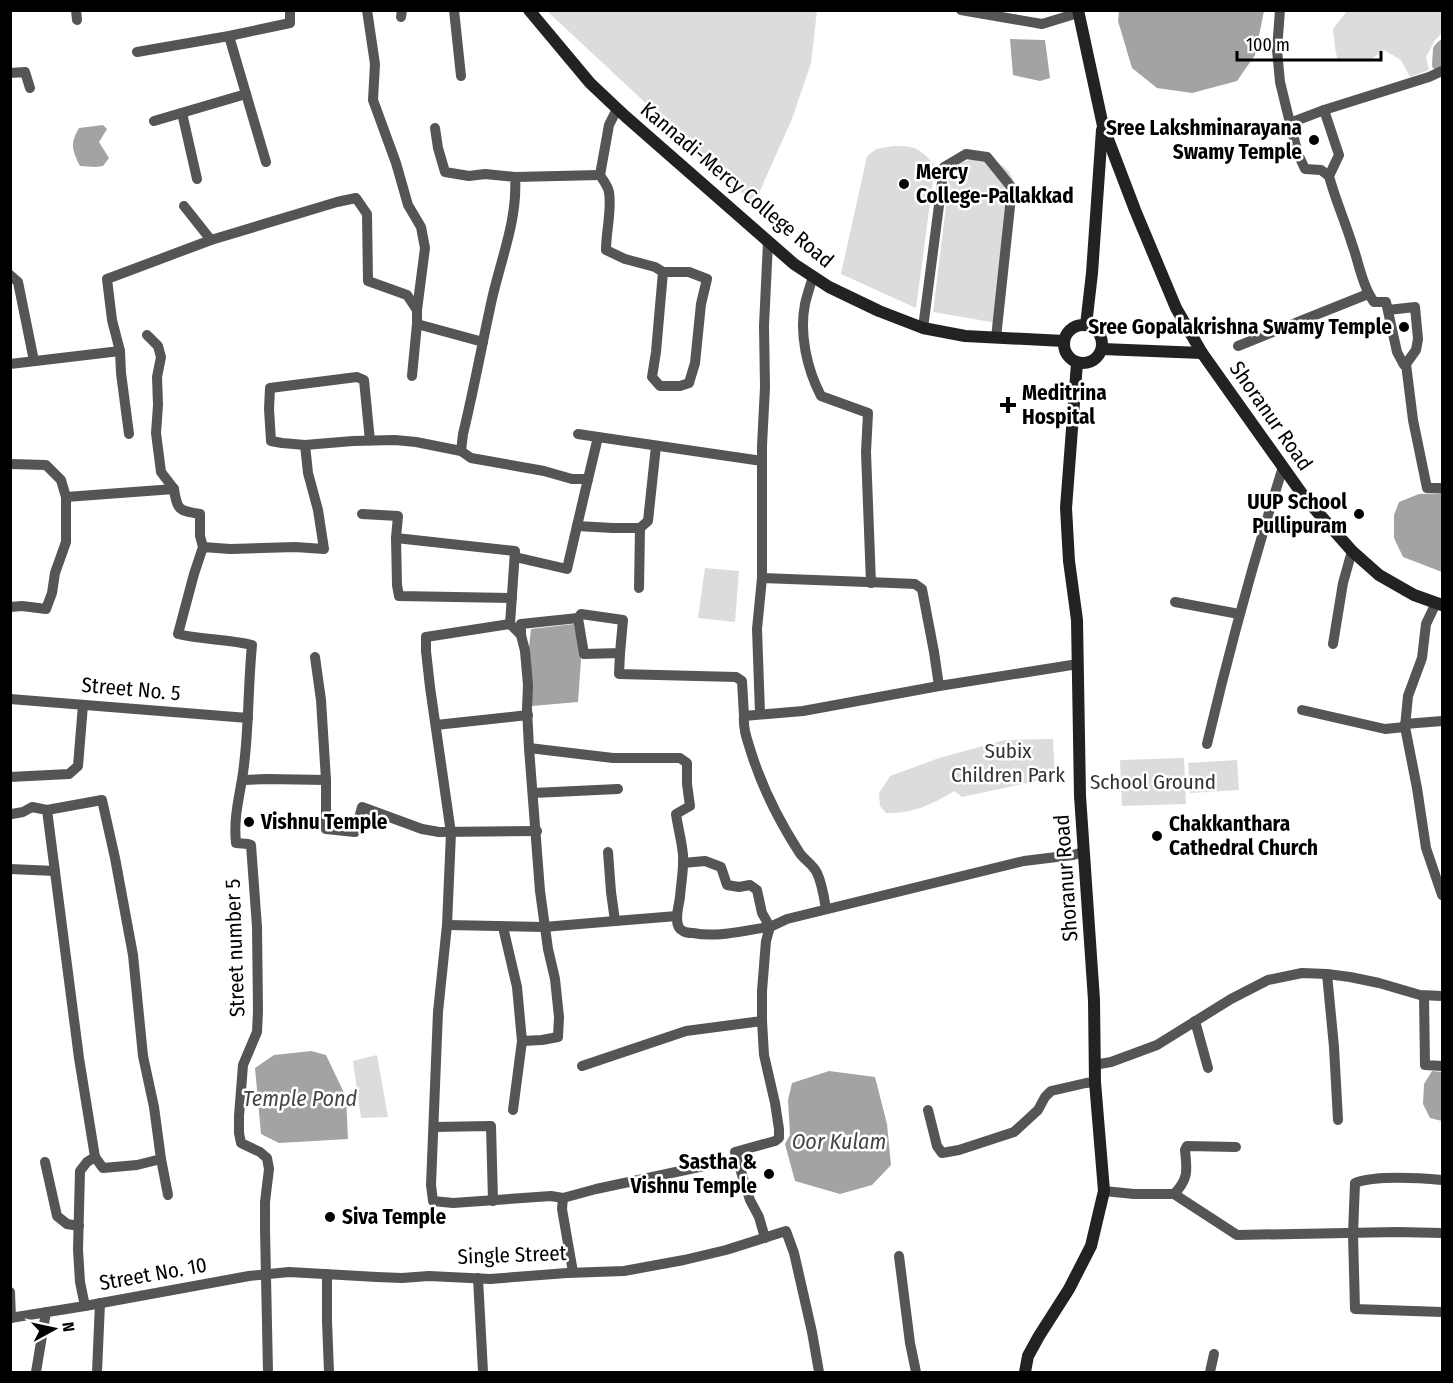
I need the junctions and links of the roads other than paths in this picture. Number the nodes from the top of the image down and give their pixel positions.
1 (290, 10) edge
2 (367, 10) edge
3 (453, 10) edge
4 (529, 10) edge
5 (961, 10) edge
6 (1280, 10) edge
7 (1078, 12) edge
8 (229, 36) junction
9 (136, 52) dead end
10 (1443, 71) edge
11 (10, 73) edge
12 (461, 76) dead end
13 (30, 88) dead end
14 (246, 94) junction
15 (617, 109) junction
16 (1324, 110) junction
17 (182, 113) junction
18 (154, 121) dead end
19 (1290, 123) junction
20 (1103, 126) junction
21 (435, 128) dead end
22 (266, 162) dead end
23 (600, 175) junction
24 (1329, 176) junction
25 (515, 177) junction
26 (197, 179) dead end
27 (184, 206) dead end
28 (211, 240) junction
29 (768, 242) junction
30 (663, 272) junction
31 (10, 275) edge
32 (813, 277) junction
33 (1368, 294) junction
34 (417, 310) junction
35 (1388, 310) junction
36 (417, 324) junction
37 (1086, 325) junction
38 (923, 328) junction
39 (147, 335) dead end
40 (996, 338) junction
41 (1064, 341) junction
42 (483, 342) junction
43 (1238, 346) dead end
44 (1102, 348) junction
45 (120, 351) junction
46 (1202, 353) junction
47 (34, 362) junction
48 (1077, 363) junction
49 (10, 364) edge
50 (1406, 364) junction
51 (412, 376) dead end
52 (129, 434) dead end
53 (578, 434) dead end
54 (598, 437) junction
55 (370, 441) junction
56 (306, 445) junction
57 (656, 446) junction
58 (461, 451) junction
59 (762, 461) junction
60 (10, 464) edge
61 (1283, 467) junction
62 (588, 479) junction
63 (1443, 488) edge
64 (174, 489) junction
65 (66, 497) junction
66 (362, 514) dead end
67 (577, 526) junction
68 (640, 528) junction
69 (396, 538) junction
70 (203, 547) junction
71 (1352, 551) junction
72 (515, 557) junction
73 (762, 579) junction
74 (871, 583) junction
75 (639, 588) dead end
76 (512, 598) junction
77 (1175, 602) dead end
78 (1439, 604) edge
79 (10, 607) edge
80 (1239, 614) junction
81 (578, 618) junction
82 (510, 624) junction
83 (521, 635) junction
84 (1333, 644) dead end
85 (620, 653) junction
86 (315, 657) dead end
87 (1078, 664) junction
88 (939, 686) junction
89 (10, 699) edge
90 (83, 705) junction
91 (1302, 710) dead end
92 (760, 713) junction
93 (528, 715) junction
94 (744, 716) junction
95 (248, 718) junction
96 (1443, 721) edge
97 (436, 725) junction
98 (1405, 726) junction
99 (1207, 744) dead end
100 (529, 748) junction
101 (10, 777) edge
102 (243, 780) junction
103 (326, 780) junction
104 (618, 789) dead end
105 (533, 793) junction
106 (47, 810) junction
107 (12, 814) dead end
108 (537, 831) junction
109 (451, 833) junction
110 (608, 852) dead end
111 (1083, 852) junction
112 (1443, 858) edge
113 (1430, 860) junction
114 (683, 863) junction
115 (10, 869) edge
116 (55, 871) junction
117 (1443, 895) edge
118 (826, 909) junction
119 (677, 916) junction
120 (615, 921) junction
121 (447, 925) junction
122 (503, 927) junction
123 (544, 927) junction
124 (770, 927) junction
125 (1327, 974) junction
126 (1424, 996) junction
127 (1443, 996) edge
128 (762, 1021) junction
129 (1195, 1021) junction
130 (522, 1041) junction
131 (1094, 1065) junction
132 (582, 1066) dead end
133 (1443, 1066) edge
134 (1208, 1068) dead end
135 (1095, 1082) junction
136 (513, 1110) dead end
137 (928, 1110) dead end
138 (1338, 1120) dead end
139 (434, 1127) junction
140 (1236, 1147) dead end
141 (95, 1157) junction
142 (162, 1159) junction
143 (737, 1159) junction
144 (45, 1162) dead end
145 (1443, 1180) edge
146 (1104, 1191) junction
147 (1174, 1194) junction
148 (168, 1196) dead end
149 (563, 1198) junction
150 (493, 1201) junction
151 (79, 1226) junction
152 (1443, 1233) edge
153 (1353, 1234) junction
154 (760, 1239) junction
155 (899, 1256) dead end
156 (573, 1272) junction
157 (267, 1274) junction
158 (327, 1274) junction
159 (478, 1278) junction
160 (10, 1292) edge
161 (100, 1303) junction
162 (84, 1306) junction
163 (45, 1312) junction
164 (1443, 1312) edge
165 (11, 1318) edge
166 (1214, 1354) dead end
167 (36, 1372) edge
168 (97, 1372) edge
169 (268, 1372) edge
170 (329, 1372) edge
171 (483, 1372) edge
172 (819, 1372) edge
173 (916, 1372) edge
174 (1025, 1372) edge
175 (1210, 1372) edge

1 - 8 street
2 - 34 street
3 - 12 street
4 - 15 main road, Kannadi-Mercy College Road
5 - 7 street
6 - 19 street
7 - 20 main road
8 - 9 street
8 - 14 street
10 - 16 street
11 - 13 street
14 - 17 street
14 - 22 street
15 - 23 street
15 - 29 main road, Kannadi-Mercy College Road
16 - 19 street
16 - 24 street
17 - 18 street
17 - 26 street
19 - 24 street
20 - 37 main road
20 - 46 main road
21 - 25 street
23 - 25 street
23 - 30 street
24 - 33 street
25 - 42 street
27 - 28 street
28 - 34 street
28 - 45 street
29 - 32 main road, Kannadi-Mercy College Road
29 - 59 street
30 - 30 street
31 - 47 street
32 - 38 main road, Kannadi-Mercy College Road
32 - 74 street
33 - 35 street
33 - 43 street
34 - 36 street
35 - 50 street
35 - 50 street
36 - 42 street
36 - 51 street
37 - 41 main road
37 - 44 main road
38 - 40 main road, Kannadi-Mercy College Road
38 - 40 street
39 - 64 street
40 - 41 main road, Kannadi-Mercy College Road
41 - 48 main road
42 - 58 street
44 - 46 main road, Shoranur Road
44 - 48 main road
45 - 47 street
45 - 52 street
46 - 61 main road, Shoranur Road
47 - 49 street
48 - 87 main road, Shoranur Road
50 - 63 street
53 - 54 street
54 - 57 street
54 - 62 street
55 - 56 street
55 - 56 street
55 - 58 street
56 - 70 street
57 - 59 street
57 - 68 street
58 - 62 street
59 - 73 street
60 - 65 street
61 - 71 main road, Shoranur Road
61 - 80 street
62 - 67 street
64 - 65 street
64 - 70 street
65 - 79 street
66 - 69 street
67 - 68 street
67 - 72 street
68 - 75 street
69 - 72 street
69 - 76 street
70 - 95 street
71 - 78 main road, Shoranur Road
71 - 84 street
72 - 76 street
73 - 74 street
73 - 92 street
74 - 88 street
76 - 82 street
77 - 80 street
78 - 98 street
80 - 99 street
81 - 83 street
81 - 85 street
81 - 85 street
82 - 83 street
82 - 97 street
83 - 93 street
85 - 94 street
86 - 103 street
87 - 88 street
87 - 111 main road, Shoranur Road
88 - 92 street
89 - 90 street, Street No. 5
90 - 95 street, Street No. 5
90 - 101 street
91 - 98 street
92 - 94 street
93 - 97 street
93 - 100 street
94 - 118 street
95 - 102 street
96 - 98 street
97 - 109 street
98 - 113 street
100 - 105 street
100 - 114 street
102 - 103 street
102 - 157 street, Street number 5
103 - 109 street
104 - 105 street
105 - 108 street
106 - 107 street
106 - 116 street
106 - 142 street
108 - 109 street
108 - 123 street
109 - 121 street
110 - 120 street
111 - 118 street
111 - 131 main road, Shoranur Road
112 - 113 street
113 - 117 street
114 - 119 street
114 - 124 street
115 - 116 street
116 - 141 street
118 - 124 street
119 - 120 street
119 - 124 street
120 - 123 street
121 - 122 street
121 - 139 street
122 - 123 street
122 - 130 street
123 - 130 street
124 - 128 street
125 - 126 street
125 - 129 street
125 - 138 street
126 - 127 street
126 - 133 street
128 - 132 street
128 - 143 street
129 - 131 street
129 - 134 street
130 - 136 street
131 - 135 main road, Shoranur Road
135 - 137 street
135 - 146 main road, Shoranur Road
139 - 150 street
139 - 150 street
140 - 147 street
141 - 142 street
141 - 151 street
142 - 148 street
143 - 149 street
143 - 154 street
144 - 151 street
145 - 153 street
146 - 147 street
146 - 174 main road, Shoranur Road
147 - 153 street
149 - 150 street
149 - 156 street
151 - 162 street
152 - 153 street
153 - 164 street
154 - 156 street, Single Street
154 - 172 street, Single Street
155 - 173 street
156 - 159 street, Single Street
157 - 158 street, Single Street
157 - 161 street, Street No. 10
157 - 169 street
158 - 159 street, Single Street
158 - 170 street
159 - 171 street
160 - 165 street
161 - 162 street, Street No. 10
161 - 168 street
162 - 163 street, Street No. 10
163 - 165 street, Street No. 10
163 - 167 street
166 - 175 street

